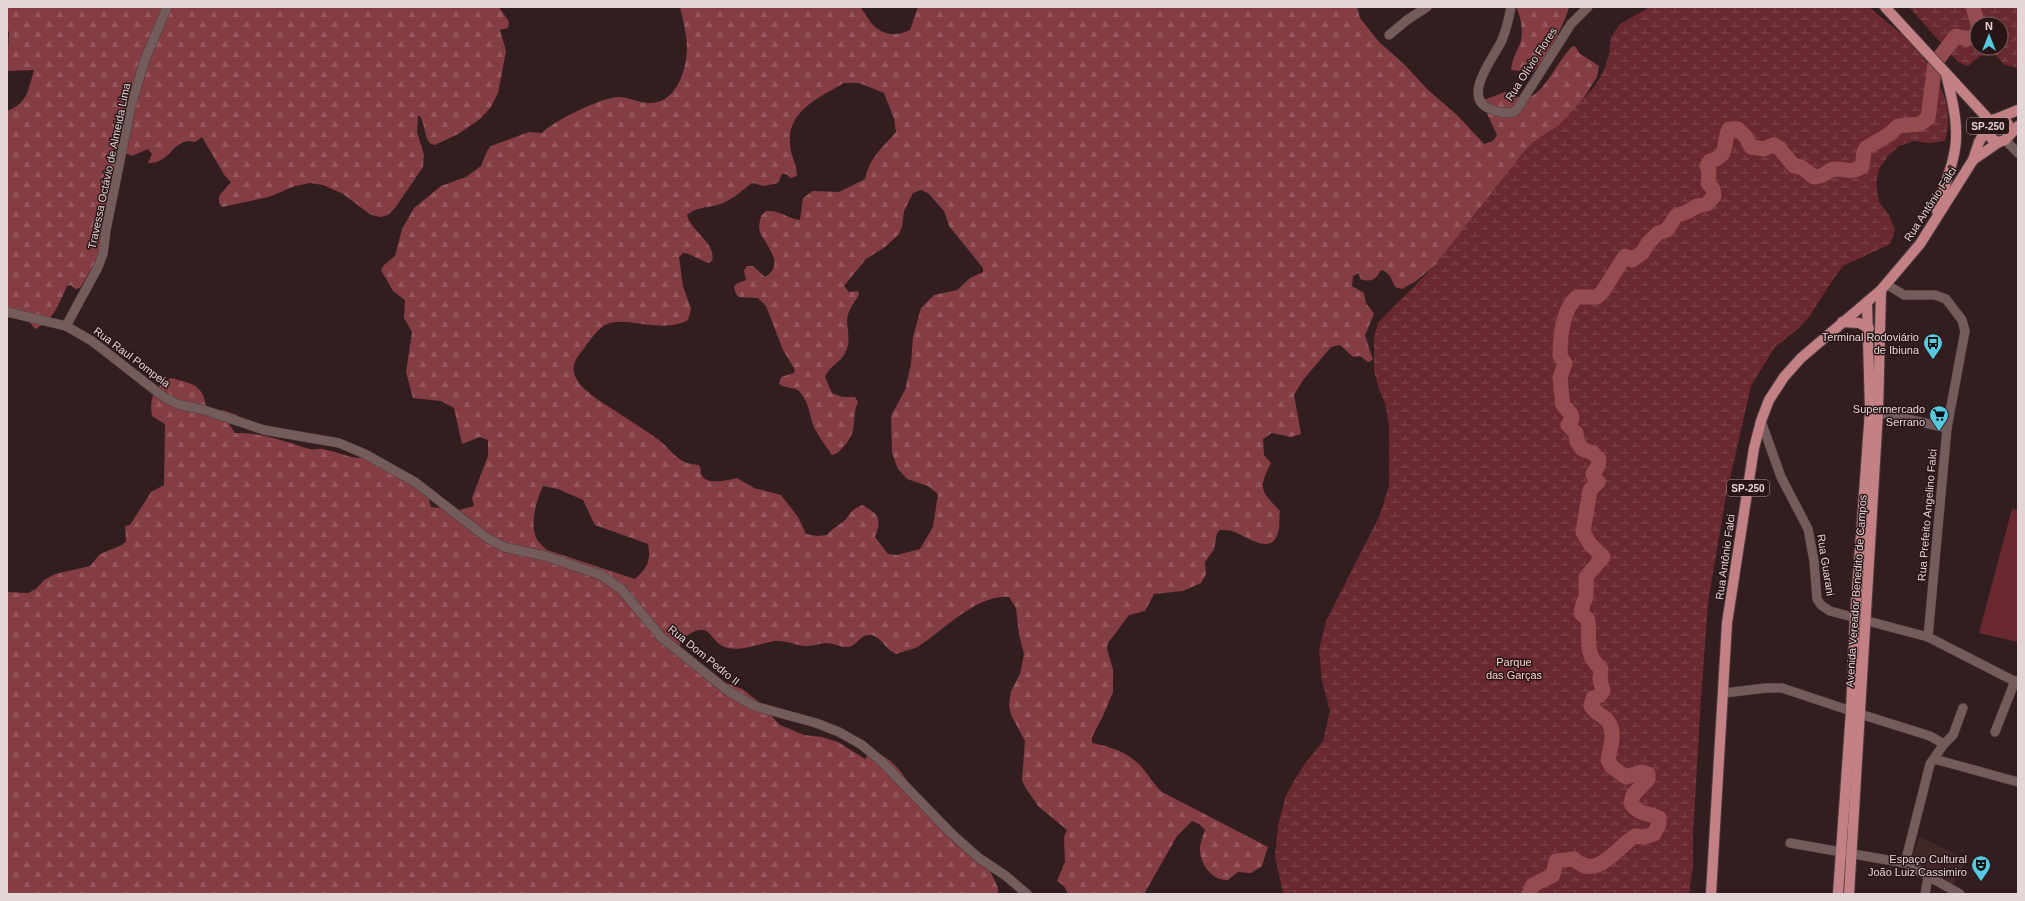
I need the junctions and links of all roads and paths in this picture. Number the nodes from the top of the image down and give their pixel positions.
1 (167, 7) edge
2 (1427, 7) edge
3 (1511, 7) edge
4 (1588, 7) edge
5 (1885, 7) edge
6 (1389, 35) dead end
7 (1944, 71) junction
8 (2018, 110) edge
9 (1991, 123) junction
10 (2018, 126) edge
11 (2005, 139) junction
12 (2018, 153) edge
13 (1973, 160) junction
14 (1934, 222) junction
15 (1884, 287) junction
16 (1867, 302) junction
17 (7, 312) edge
18 (1842, 322) junction
19 (66, 326) junction
20 (1869, 328) junction
21 (1874, 412) junction
22 (1760, 421) junction
23 (1947, 428) junction
24 (288, 435) joint
25 (1856, 617) junction
26 (1866, 619) junction
27 (1928, 637) junction
28 (1859, 651) junction
29 (2017, 682) edge
30 (1724, 693) junction
31 (1963, 708) dead end
32 (1856, 712) junction
33 (1995, 732) dead end
34 (1944, 744) junction
35 (1934, 759) junction
36 (2018, 782) edge
37 (1790, 843) dead end
38 (1840, 852) junction
39 (1852, 853) junction
40 (1905, 863) junction
41 (1928, 877) junction
42 (1027, 894) edge
43 (1711, 894) edge
44 (1838, 894) edge
45 (1849, 894) edge
46 (1925, 894) edge
47 (1960, 894) edge

1 - 19 street, Travessa Octávio de Almeida Lima
2 - 6 street
3 - 4 street, Rua Olívio Flores
5 - 7 main road
7 - 9 main road
7 - 14 main road
8 - 9 main road, SP-250
9 - 11 main road, SP-250
9 - 11 main road, SP-250
9 - 13 main road, Rua Antônio Falci / SP-250
10 - 11 main road, Rua Antônio Falci / SP-250
11 - 12 street
11 - 13 main road, Rua Antônio Falci / SP-250
13 - 14 main road, Rua Antônio Falci / SP-250
14 - 15 main road, Rua Antônio Falci / SP-250
15 - 16 main road, Rua Antônio Falci / SP-250
15 - 21 main road, Avenida Vereador Benedito de Campos
15 - 23 street, Rua Prefeito Angelino Falci
16 - 18 main road, Rua Antônio Falci / SP-250
16 - 20 main road, Avenida Vereador Benedito de Campos
17 - 19 street, Rua Raul Pompeia
18 - 20 main road
18 - 22 main road, Rua Antônio Falci / SP-250
19 - 24 street, Rua Raul Pompeia
20 - 21 main road, Avenida Vereador Benedito de Campos
21 - 23 street
21 - 25 main road, Avenida Vereador Benedito de Campos
21 - 26 main road, Avenida Vereador Benedito de Campos
22 - 25 street, Rua Guarani
22 - 30 main road, Rua Antônio Falci / SP-250
23 - 27 street, Rua Prefeito Angelino Falci
24 - 42 street, Rua Dom Pedro II
25 - 26 street, Rua Guarani
25 - 28 main road, Avenida Vereador Benedito de Campos
26 - 27 street, Rua Guarani
26 - 28 main road, Avenida Vereador Benedito de Campos
27 - 29 street, Rua Guarani
28 - 32 main road, Avenida Vereador Benedito de Campos
29 - 33 street
30 - 32 street
30 - 43 main road, Rua Antônio Falci / SP-250
31 - 34 street
32 - 34 street
32 - 38 main road, Avenida Vereador Benedito de Campos
32 - 39 main road, Avenida Vereador Benedito de Campos
34 - 35 street
35 - 36 street
35 - 40 street
37 - 38 street
38 - 39 street
38 - 44 main road, Avenida Vereador Benedito de Campos
39 - 40 street
39 - 45 main road, Avenida Vereador Benedito de Campos
40 - 41 street
41 - 46 street
41 - 47 street

